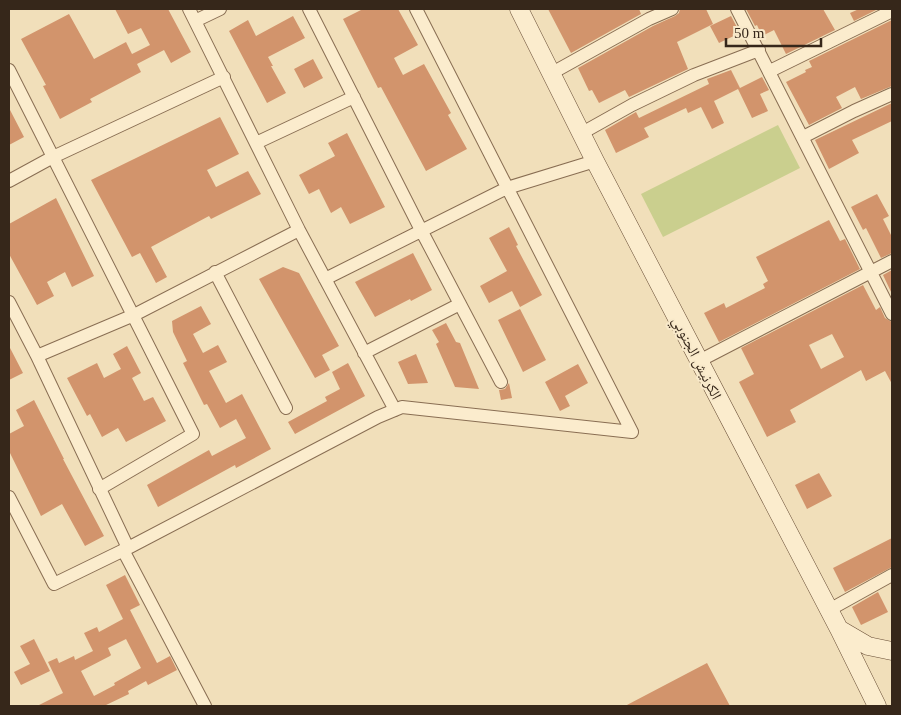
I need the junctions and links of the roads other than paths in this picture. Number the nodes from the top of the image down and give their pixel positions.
1 (189, 9) edge
2 (220, 9) edge
3 (309, 9) edge
4 (416, 9) edge
5 (520, 9) edge
6 (672, 9) edge
7 (737, 9) edge
8 (892, 11) edge
9 (195, 21) junction
10 (759, 50) junction
11 (9, 70) edge
12 (552, 72) junction
13 (770, 72) junction
14 (224, 77) junction
15 (892, 94) edge
16 (354, 97) junction
17 (582, 133) junction
18 (802, 137) junction
19 (256, 143) junction
20 (53, 157) junction
21 (595, 161) junction
22 (9, 181) edge
23 (506, 188) junction
24 (299, 230) junction
25 (421, 230) junction
26 (892, 261) edge
27 (871, 271) junction
28 (215, 272) junction
29 (325, 279) junction
30 (9, 302) edge
31 (460, 304) junction
32 (892, 313) edge
33 (134, 314) junction
34 (364, 353) junction
35 (37, 356) junction
36 (699, 361) junction
37 (501, 382) dead end
38 (286, 408) dead end
39 (394, 410) junction
40 (99, 489) junction
41 (9, 497) edge
42 (126, 549) junction
43 (892, 575) edge
44 (828, 610) junction
45 (839, 629) junction
46 (892, 651) edge
47 (205, 706) edge
48 (876, 706) edge

1 - 9 street
2 - 9 street
3 - 16 street
4 - 23 street
5 - 12 main road, الكرنيش الجنوبي
6 - 12 street
7 - 10 street
8 - 13 street
9 - 14 street
10 - 13 street
10 - 17 street
11 - 20 street
12 - 17 main road, الكرنيش الجنوبي
13 - 18 street
14 - 19 street
14 - 20 street
15 - 18 street
16 - 19 street
16 - 25 street
17 - 21 main road, الكرنيش الجنوبي
18 - 27 street
19 - 24 street
20 - 22 street
20 - 33 street
21 - 23 street
21 - 36 main road, الكرنيش الجنوبي
23 - 25 street
23 - 39 street
24 - 28 street
24 - 29 street
25 - 29 street
25 - 31 street
26 - 27 street
27 - 32 street
27 - 36 street
28 - 33 street
28 - 38 street
29 - 34 street
30 - 35 street
31 - 34 street
31 - 37 street
33 - 35 street
33 - 40 street
34 - 39 street
35 - 40 street
36 - 44 main road, الكرنيش الجنوبي
39 - 42 street
40 - 42 street
41 - 42 street
42 - 47 street
43 - 44 street
44 - 45 main road, الكرنيش الجنوبي
45 - 46 main road
45 - 48 main road, الكرنيش الجنوبي

